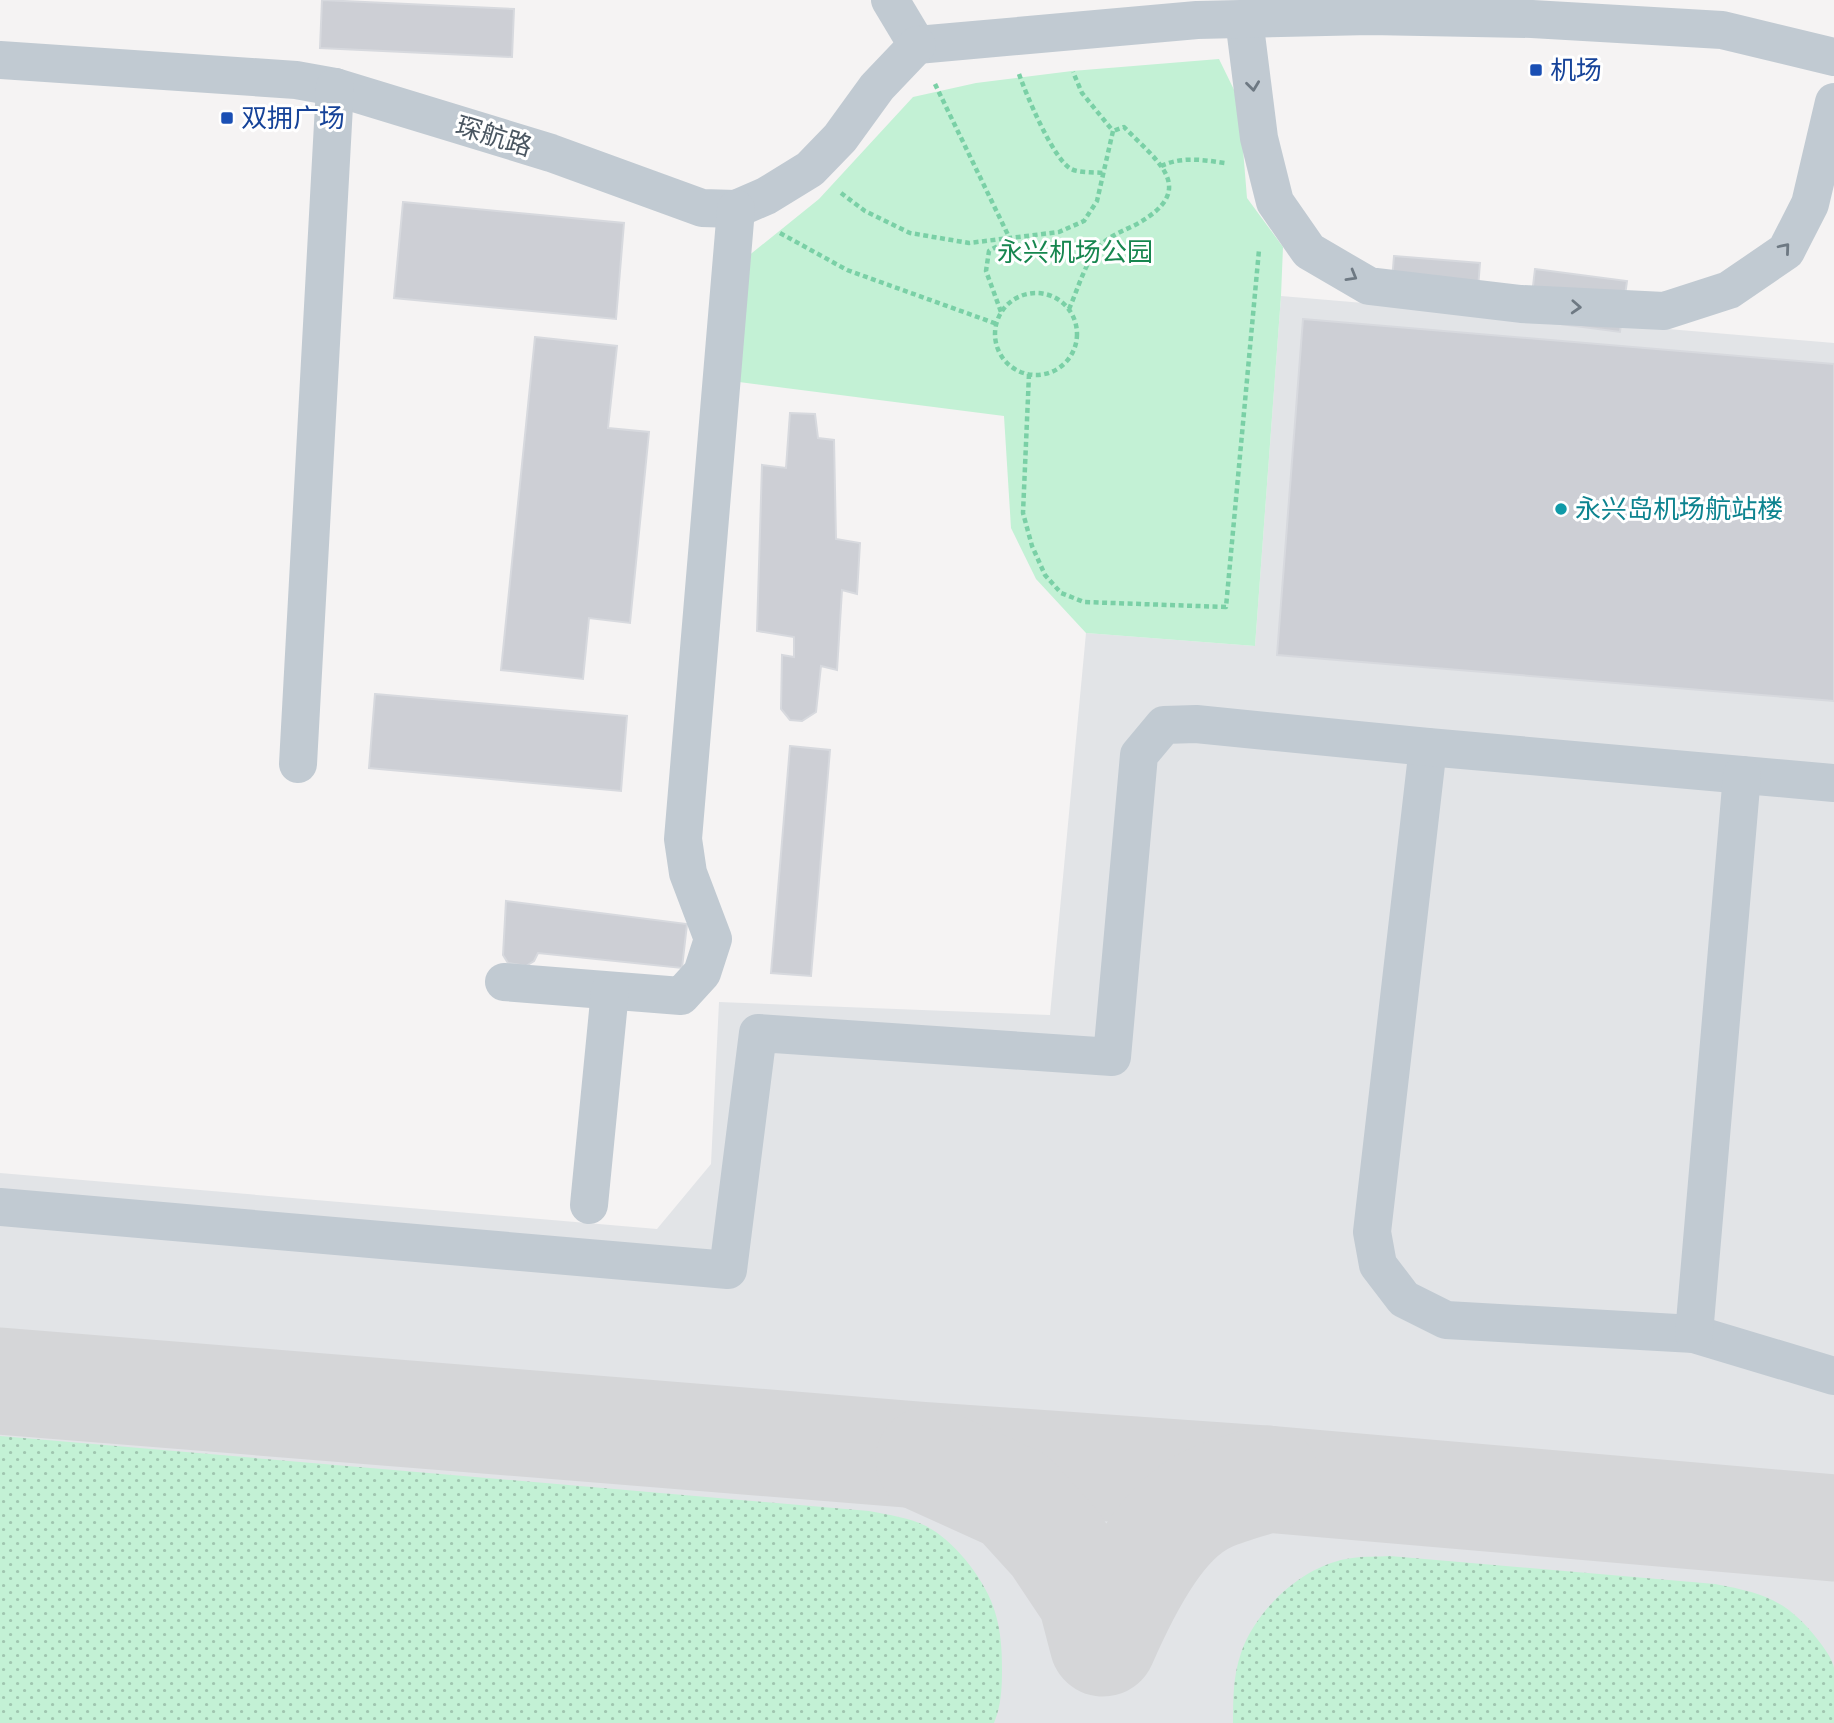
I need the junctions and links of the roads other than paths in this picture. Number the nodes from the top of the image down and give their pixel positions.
1 (890, 0) edge
2 (1244, 19) junction
3 (917, 45) junction
4 (1834, 57) edge
5 (0, 60) edge
6 (335, 87) junction
7 (1834, 102) edge
8 (736, 209) junction
9 (1429, 747) junction
10 (298, 764) dead end
11 (1742, 775) junction
12 (1834, 783) edge
13 (504, 982) dead end
14 (610, 991) junction
15 (589, 1205) dead end
16 (0, 1207) edge
17 (1694, 1334) junction
18 (1834, 1376) edge

1 - 3 street
2 - 3 street
2 - 4 street
2 -> 7 street
3 - 8 street, 琛航路
5 - 6 street, 琛航路
6 - 8 street, 琛航路
6 - 10 street
8 - 14 street
9 - 11 street
9 - 16 street
9 - 17 street
11 - 12 street
11 - 17 street
13 - 14 street
14 - 15 street
17 - 18 street

